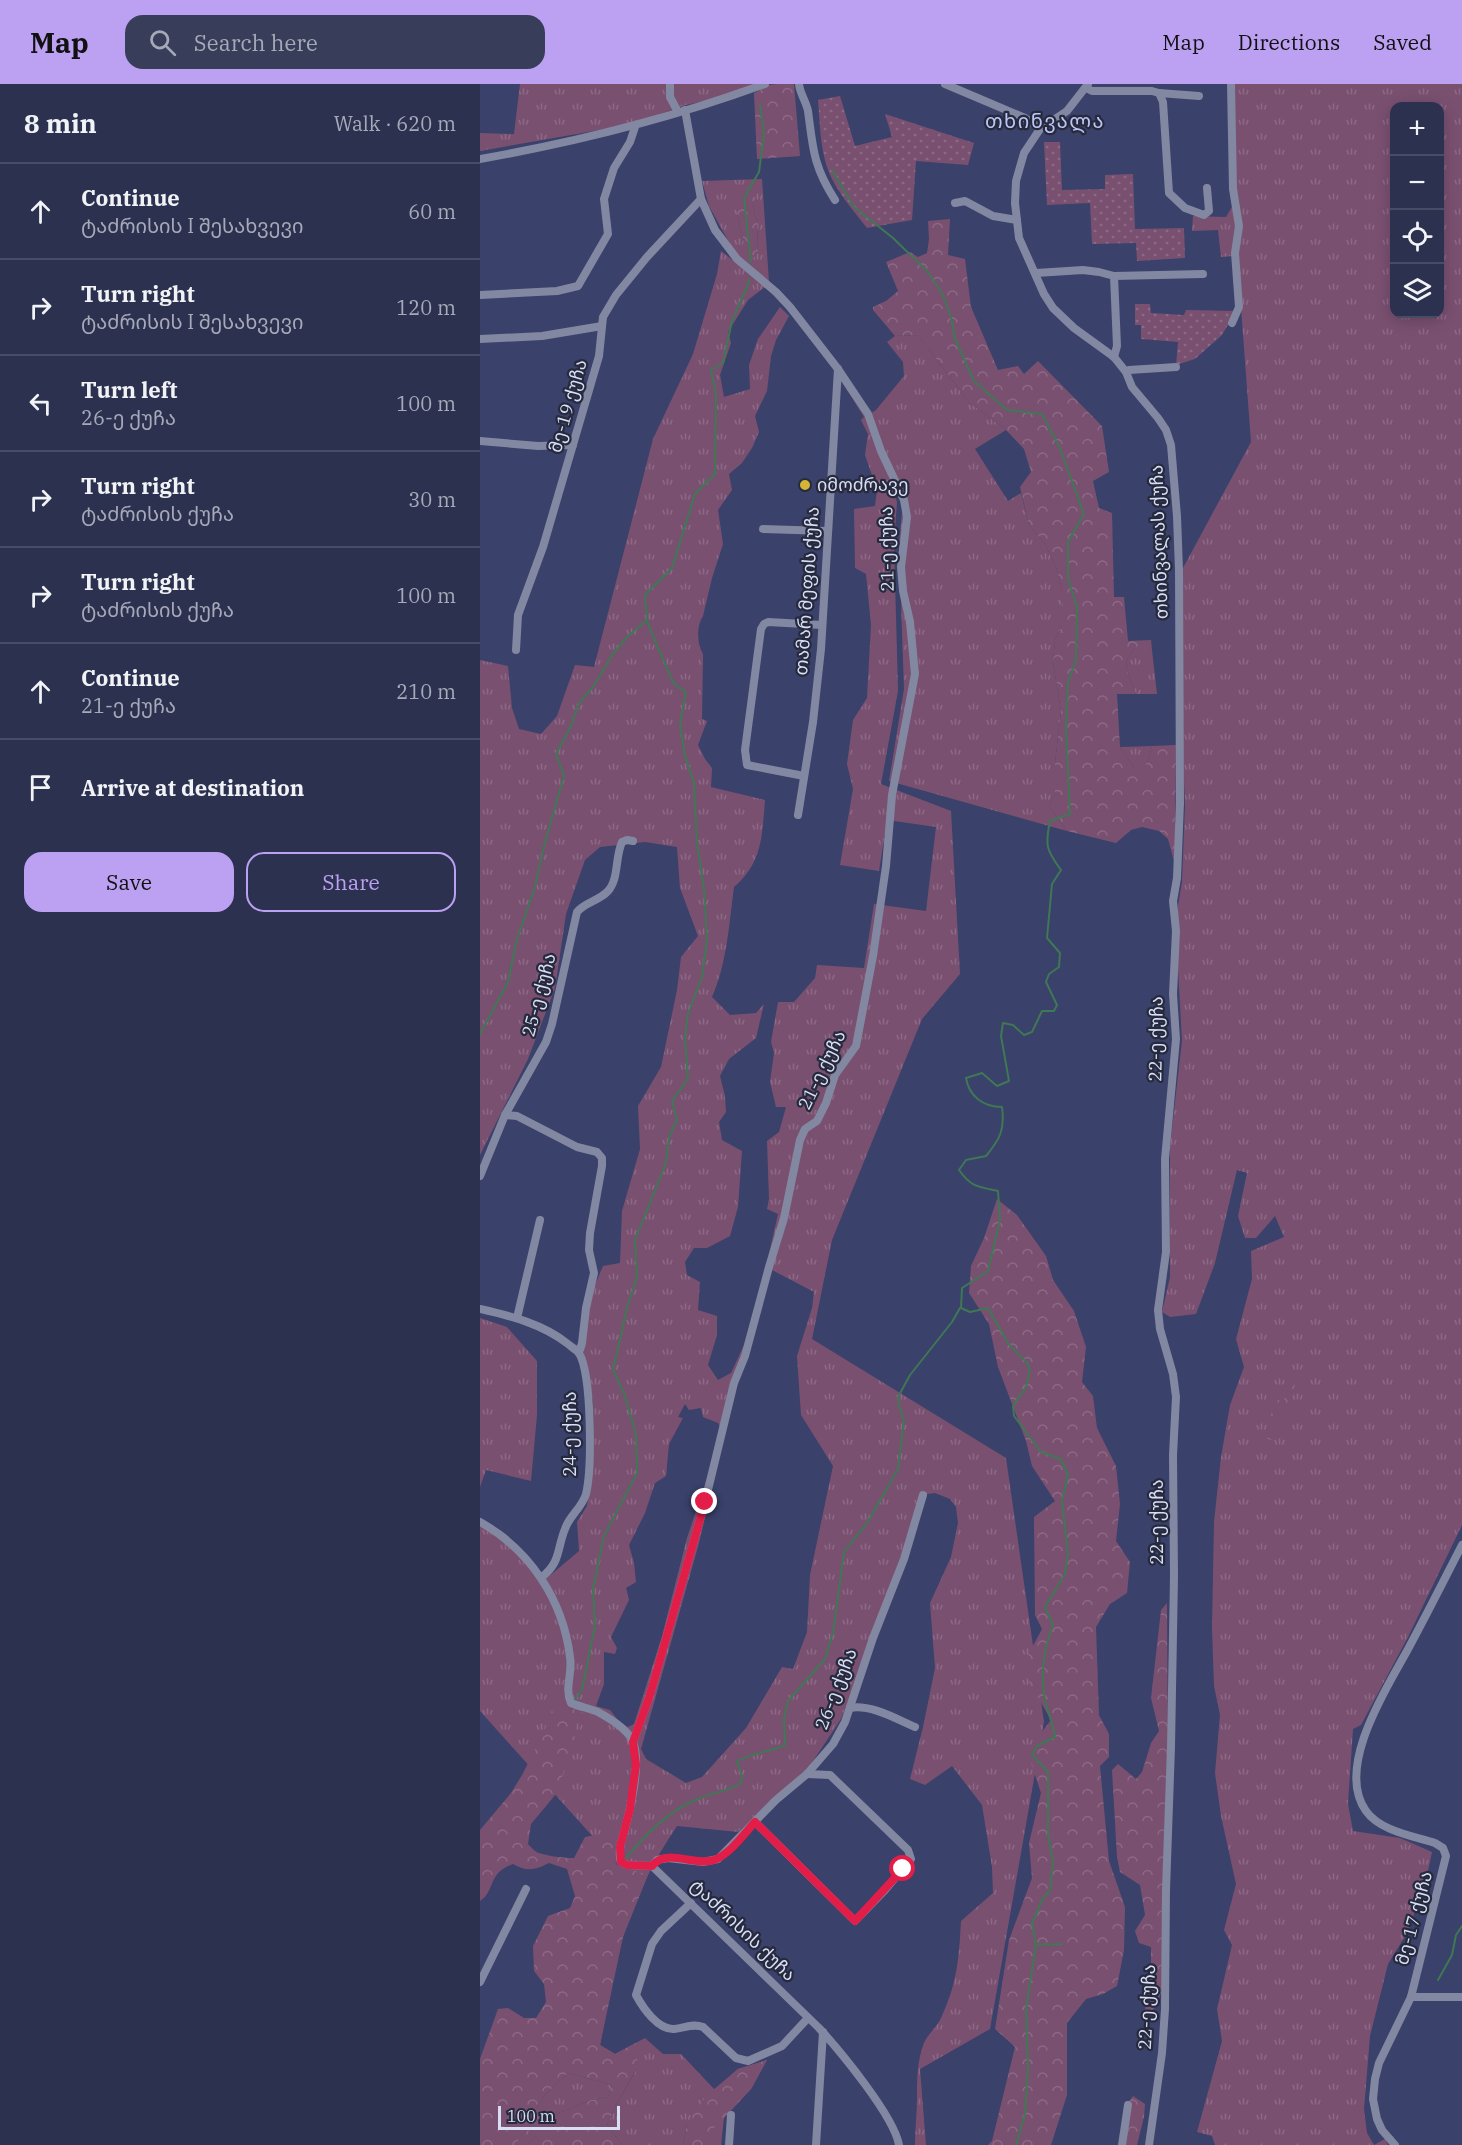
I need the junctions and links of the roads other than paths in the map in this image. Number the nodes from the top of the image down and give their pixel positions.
1 (670, 84) edge
2 (765, 84) edge
3 (799, 84) edge
4 (945, 84) edge
5 (1231, 84) edge
6 (1087, 86) edge
7 (1149, 87) edge
8 (1159, 93) junction
9 (1199, 96) dead end
10 (682, 111) junction
11 (635, 127) junction
12 (1040, 129) junction
13 (480, 159) edge
14 (1207, 188) dead end
15 (701, 199) junction
16 (835, 200) dead end
17 (955, 203) dead end
18 (1017, 220) junction
19 (1036, 273) junction
20 (1203, 274) dead end
21 (1114, 276) junction
22 (480, 295) edge
23 (1232, 323) dead end
24 (602, 326) junction
25 (480, 339) edge
26 (1114, 357) junction
27 (1176, 367) dead end
28 (838, 369) junction
29 (1126, 372) junction
30 (480, 441) edge
31 (573, 446) junction
32 (763, 529) dead end
33 (827, 531) junction
34 (822, 625) junction
35 (516, 650) dead end
36 (804, 777) junction
37 (798, 815) dead end
38 (633, 841) dead end
39 (1173, 901) joint
40 (505, 1115) junction
41 (480, 1176) edge
42 (540, 1220) dead end
43 (480, 1309) edge
44 (517, 1318) junction
45 (579, 1353) junction
46 (924, 1495) dead end
47 (480, 1522) edge
48 (1462, 1545) edge
49 (542, 1577) junction
50 (850, 1708) junction
51 (915, 1726) dead end
52 (633, 1742) junction
53 (807, 1774) junction
54 (755, 1822) junction
55 (652, 1866) junction
56 (526, 1889) dead end
57 (690, 1903) junction
58 (480, 1982) edge
59 (1411, 1997) junction
60 (1462, 1997) edge
61 (808, 2018) junction
62 (823, 2032) junction
63 (1128, 2105) dead end
64 (730, 2115) dead end
65 (729, 2145) edge
66 (816, 2145) edge
67 (899, 2145) edge
68 (1122, 2145) edge
69 (1149, 2145) edge
70 (1395, 2145) edge

1 - 10 street, 21-ე ქუჩა
2 - 10 street
3 - 16 street
4 - 12 street
5 - 23 street
6 - 7 street
6 - 12 street, თხინვალას ქუჩა
7 - 8 street
8 - 9 street
8 - 14 street
10 - 11 street
10 - 15 street, 21-ე ქუჩა
11 - 13 street
11 - 22 street
12 - 18 street, თხინვალას ქუჩა
15 - 24 street, მე-19 ქუჩა
15 - 28 street, 21-ე ქუჩა
17 - 18 street
18 - 19 street, თხინვალას ქუჩა
19 - 21 street
19 - 26 street, თხინვალას ქუჩა
20 - 21 street
21 - 26 street
24 - 25 street
24 - 31 street, მე-19 ქუჩა
26 - 29 street, თხინვალას ქუჩა
27 - 29 street
28 - 33 street, თამარ მეფის ქუჩა
28 - 52 street, 21-ე ქუჩა
29 - 39 street, თხინვალას ქუჩა
30 - 31 street
31 - 35 street, მე-19 ქუჩა
32 - 33 street
33 - 34 street, თამარ მეფის ქუჩა
34 - 36 street, თამარ მეფის ქუჩა
34 - 36 street
36 - 37 street, თამარ მეფის ქუჩა
38 - 40 street, 25-ე ქუჩა
39 - 69 street, 22-ე ქუჩა
40 - 41 street, 25-ე ქუჩა
40 - 45 street
42 - 44 street
43 - 44 street
44 - 45 street
45 - 49 street, 24-ე ქუჩა
46 - 50 street, 26-ე ქუჩა
47 - 49 street
48 - 59 street, მე-17 ქუჩა
49 - 52 street
50 - 51 street
50 - 53 street, 26-ე ქუჩა
52 - 55 street
53 - 54 street, 26-ე ქუჩა
53 - 54 street
54 - 55 street, 26-ე ქუჩა
55 - 57 street, ტაძრისის ქუჩა
56 - 58 street
57 - 61 street, ტაძრისის ქუჩა
57 - 61 street
59 - 60 street
59 - 70 street, მე-17 ქუჩა
61 - 62 street, ტაძრისის ქუჩა
62 - 66 street
62 - 67 street, ტაძრისის ქუჩა
63 - 68 street
64 - 65 street

